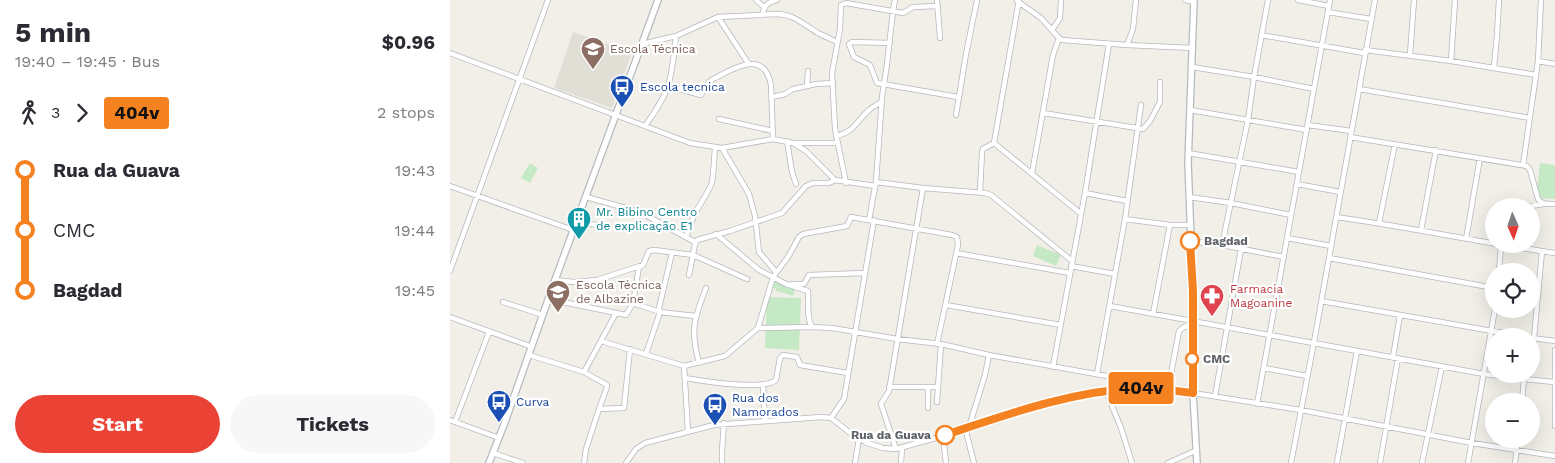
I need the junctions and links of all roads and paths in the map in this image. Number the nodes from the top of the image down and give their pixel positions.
1 (548, 0) edge
2 (658, 0) edge
3 (756, 0) edge
4 (777, 0) edge
5 (867, 0) edge
6 (895, 0) edge
7 (937, 0) edge
8 (977, 0) edge
9 (1018, 0) edge
10 (1061, 0) edge
11 (1136, 0) edge
12 (1185, 0) edge
13 (1268, 0) edge
14 (1298, 0) edge
15 (1375, 0) edge
16 (1414, 0) edge
17 (1455, 0) edge
18 (1499, 0) edge
19 (1541, 0) edge
20 (837, 1) edge
21 (1194, 1) edge
22 (1330, 3) edge
23 (841, 5) junction
24 (865, 6) junction
25 (938, 6) junction
26 (764, 7) junction
27 (893, 11) junction
28 (1328, 12) junction
29 (763, 15) junction
30 (718, 17) junction
31 (1371, 20) junction
32 (1052, 30) junction
33 (1262, 35) junction
34 (676, 36) junction
35 (940, 38) dead end
36 (1059, 38) junction
37 (837, 42) junction
38 (890, 43) junction
39 (642, 44) junction
40 (1109, 44) junction
41 (1128, 46) junction
42 (1322, 46) junction
43 (1193, 48) junction
44 (1365, 52) junction
45 (450, 53) edge
46 (1410, 55) junction
47 (1451, 61) junction
48 (1538, 61) junction
49 (748, 63) junction
50 (1555, 64) edge
51 (1192, 67) junction
52 (1494, 67) junction
53 (808, 71) dead end
54 (1536, 75) junction
55 (1254, 77) junction
56 (520, 78) junction
57 (1160, 82) dead end
58 (833, 83) junction
59 (884, 85) junction
60 (668, 86) junction
61 (807, 86) junction
62 (1314, 89) junction
63 (1360, 89) junction
64 (772, 97) junction
65 (958, 97) junction
66 (881, 102) junction
67 (1141, 105) dead end
68 (1190, 110) junction
69 (1043, 113) junction
70 (616, 115) junction
71 (956, 115) dead end
72 (719, 118) dead end
73 (1530, 118) junction
74 (1248, 120) junction
75 (1097, 122) junction
76 (645, 126) junction
77 (1307, 128) junction
78 (1137, 129) junction
79 (773, 131) junction
80 (1351, 134) junction
81 (836, 136) junction
82 (773, 139) junction
83 (787, 141) junction
84 (793, 143) junction
85 (838, 143) junction
86 (994, 143) junction
87 (1395, 144) junction
88 (715, 148) junction
89 (722, 148) junction
90 (1436, 150) junction
91 (1188, 153) junction
92 (1480, 158) junction
93 (1239, 162) junction
94 (1523, 165) junction
95 (1300, 172) junction
96 (1032, 173) junction
97 (835, 180) junction
98 (846, 183) junction
99 (796, 184) dead end
100 (876, 184) junction
101 (1297, 184) junction
102 (450, 186) edge
103 (924, 188) junction
104 (980, 192) junction
105 (1340, 192) junction
106 (1085, 194) junction
107 (478, 196) junction
108 (586, 197) junction
109 (1189, 197) junction
110 (1127, 201) junction
111 (1231, 203) junction
112 (1544, 204) junction
113 (1555, 204) edge
114 (1540, 205) edge
115 (1080, 214) junction
116 (1291, 214) junction
117 (1336, 217) junction
118 (1125, 219) junction
119 (872, 220) junction
120 (577, 221) junction
121 (756, 222) junction
122 (1379, 223) junction
123 (1170, 225) junction
124 (1190, 225) junction
125 (606, 227) dead end
126 (918, 228) junction
127 (573, 230) junction
128 (1421, 230) junction
129 (716, 234) junction
130 (686, 237) junction
131 (1287, 238) junction
132 (1466, 240) junction
133 (1190, 241) junction
134 (695, 242) junction
135 (1485, 243) edge
136 (1222, 245) junction
137 (1331, 246) junction
138 (1241, 249) junction
139 (1542, 251) joint
140 (672, 253) junction
141 (956, 253) junction
142 (1555, 253) edge
143 (693, 255) junction
144 (1284, 257) junction
145 (1329, 258) junction
146 (1072, 261) junction
147 (1071, 266) junction
148 (639, 267) junction
149 (450, 271) edge
150 (776, 272) junction
151 (865, 273) junction
152 (1070, 273) junction
153 (1115, 274) junction
154 (689, 275) dead end
155 (773, 278) junction
156 (747, 279) dead end
157 (555, 280) junction
158 (786, 284) junction
159 (1485, 286) edge
160 (706, 288) dead end
161 (548, 298) junction
162 (1321, 301) junction
163 (503, 302) dead end
164 (633, 303) junction
165 (946, 305) junction
166 (1110, 306) junction
167 (660, 312) junction
168 (616, 313) junction
169 (1153, 314) junction
170 (543, 315) junction
171 (1400, 315) junction
172 (695, 316) junction
173 (450, 317) edge
174 (1193, 323) junction
175 (1061, 325) junction
176 (812, 327) junction
177 (1227, 327) junction
178 (758, 328) junction
179 (1533, 328) edge
180 (1485, 331) edge
181 (489, 332) junction
182 (855, 332) junction
183 (1269, 334) junction
184 (897, 339) junction
185 (1540, 339) edge
186 (601, 341) junction
187 (1555, 341) edge
188 (1314, 342) junction
189 (939, 344) junction
190 (532, 348) junction
191 (630, 349) junction
192 (1555, 350) edge
193 (1357, 351) junction
194 (646, 354) junction
195 (529, 355) junction
196 (989, 355) junction
197 (1393, 357) junction
198 (1398, 358) junction
199 (699, 363) junction
200 (684, 366) junction
201 (1442, 366) junction
202 (1054, 367) junction
203 (1264, 368) junction
204 (1485, 368) edge
205 (584, 372) junction
206 (848, 374) junction
207 (1097, 374) junction
208 (1484, 374) junction
209 (1307, 376) junction
210 (685, 378) junction
211 (1540, 381) edge
212 (1554, 382) edge
213 (763, 385) junction
214 (889, 387) junction
215 (938, 387) junction
216 (928, 388) junction
217 (1141, 388) junction
218 (1168, 390) junction
219 (1106, 391) junction
220 (1193, 393) junction
221 (1215, 396) junction
222 (937, 402) dead end
223 (1257, 404) junction
224 (928, 408) dead end
225 (599, 409) junction
226 (1301, 410) junction
227 (831, 418) junction
228 (1346, 418) junction
229 (453, 421) edge
230 (765, 421) junction
231 (724, 423) junction
232 (1386, 426) junction
233 (1555, 426) edge
234 (967, 428) junction
235 (688, 431) junction
236 (1428, 434) junction
237 (944, 436) junction
238 (499, 438) junction
239 (859, 439) junction
240 (1472, 443) junction
241 (902, 448) junction
242 (896, 449) junction
243 (1196, 450) junction
244 (1517, 450) junction
245 (493, 453) junction
246 (1555, 456) edge
247 (489, 463) edge
248 (523, 463) edge
249 (584, 463) edge
250 (626, 463) edge
251 (722, 463) edge
252 (855, 463) edge
253 (901, 463) edge
254 (946, 463) edge
255 (974, 463) edge
256 (1132, 463) edge
257 (1168, 463) edge
258 (1197, 463) edge
259 (1291, 463) edge
260 (1337, 463) edge
261 (1380, 463) edge
262 (1422, 463) edge
263 (1468, 463) edge
264 (1515, 463) edge

1 - 56 street
2 - 39 main road
3 - 26 street
4 - 26 street
5 - 24 street
6 - 27 street
7 - 25 street
8 - 65 street
9 - 32 street
9 - 86 street
10 - 32 street
11 - 41 street
12 - 21 street
13 - 33 street
14 - 22 street
15 - 31 street
16 - 46 street
17 - 47 street
18 - 52 street
19 - 48 street
20 - 23 street
21 - 43 main road
22 - 28 street
23 - 24 street
23 - 37 street
24 - 27 street
25 - 27 street
25 - 35 street
26 - 29 street
27 - 38 street
28 - 31 street
28 - 42 street
29 - 30 street
29 - 37 street
30 - 34 street
30 - 49 street
31 - 44 street
32 - 36 street
33 - 42 street
33 - 55 street
34 - 39 street
34 - 60 street
36 - 40 street
36 - 69 street
37 - 58 street
38 - 59 street
38 - 59 street
39 - 70 main road
40 - 41 street
40 - 75 street
41 - 43 street
42 - 44 street
42 - 62 street
43 - 51 main road
44 - 46 street
44 - 63 street
45 - 56 street
46 - 47 street
47 - 52 street
48 - 50 street
48 - 54 street
49 - 60 street
49 - 64 street
51 - 55 street
51 - 68 main road
52 - 54 street
53 - 61 street
54 - 73 street
55 - 62 street
55 - 74 street
56 - 70 street
56 - 107 street
57 - 78 street
58 - 61 street
58 - 81 street
59 - 65 street
59 - 66 street
60 - 76 street
61 - 64 street
62 - 77 street
63 - 73 street
63 - 80 street
64 - 79 street
65 - 71 street
66 - 81 street
66 - 100 street
67 - 78 street
68 - 74 street
68 - 91 main road
69 - 75 street
69 - 96 street
70 - 76 street
70 - 108 main road
72 - 79 street
73 - 94 street
74 - 77 street
74 - 93 street
75 - 78 street
75 - 106 street
76 - 88 street
77 - 80 street
77 - 95 street
78 - 110 street
79 - 82 street
80 - 87 street
80 - 105 street
81 - 85 street
82 - 83 street
82 - 89 street
83 - 84 street
83 - 99 street
84 - 85 street
84 - 97 street
85 - 98 street
86 - 96 street
86 - 104 street
87 - 90 street
87 - 122 street
88 - 89 street
88 - 130 street
89 - 121 street
90 - 92 street
90 - 128 street
91 - 93 street
91 - 109 main road
92 - 94 street
92 - 132 street
93 - 95 street
93 - 111 street
94 - 112 street
95 - 101 street
96 - 115 street
97 - 98 street
97 - 121 street
98 - 100 street
100 - 103 street
100 - 119 street
101 - 105 street
101 - 116 street
102 - 107 street
103 - 104 street
103 - 126 street
104 - 146 street
105 - 117 street
106 - 110 street
106 - 115 street
107 - 127 street
107 - 149 street
108 - 120 main road
108 - 130 street
109 - 111 street
109 - 124 main road
110 - 118 street
111 - 116 street
111 - 136 street
112 - 113 street
112 - 114 street
115 - 146 street
116 - 131 street
117 - 122 street
117 - 137 street
118 - 123 street
118 - 153 street
119 - 126 street
119 - 150 street
119 - 151 street
120 - 125 street
120 - 127 main road
121 - 129 street
121 - 150 street
122 - 128 street
123 - 124 street
123 - 169 street
124 - 133 main road
126 - 141 street
126 - 184 street
127 - 157 main road
128 - 132 street
129 - 134 street
129 - 155 street
130 - 134 street
131 - 137 street
131 - 144 street
132 - 135 street
133 - 136 street
133 - 174 main road
134 - 143 street
136 - 138 street
137 - 145 street
138 - 144 street
138 - 177 street
139 - 142 street
139 - 179 street
140 - 143 street
140 - 148 street
140 - 167 street
141 - 152 street
141 - 165 street
143 - 154 street
143 - 156 street
144 - 183 street
145 - 159 street
145 - 162 street
146 - 147 street
147 - 152 street
147 - 153 street
148 - 157 street
148 - 164 street
150 - 155 street
151 - 158 street
151 - 182 street
152 - 175 street
153 - 166 street
155 - 158 street
155 - 178 street
157 - 161 main road
158 - 176 street
160 - 172 street
161 - 168 street
161 - 170 main road
162 - 171 street
162 - 188 street
163 - 170 street
164 - 167 street
164 - 168 street
165 - 175 street
165 - 189 street
166 - 169 street
166 - 207 street
167 - 172 street
167 - 194 street
168 - 186 street
169 - 174 street
170 - 190 main road
171 - 180 street
171 - 197 street
172 - 199 street
173 - 181 street
174 - 177 street
174 - 218 street
174 - 220 main road
175 - 202 street
176 - 178 street
176 - 182 street
177 - 183 street
177 - 221 street
178 - 199 street
181 - 190 street
181 - 229 street
182 - 184 street
182 - 206 street
183 - 188 street
183 - 203 street
184 - 189 street
184 - 214 street
185 - 187 street
186 - 191 street
186 - 205 street
188 - 193 street
188 - 209 street
189 - 196 street
189 - 215 street
190 - 195 main road
191 - 194 street
191 - 225 street
192 - 212 street
193 - 197 street
193 - 228 street
194 - 200 street
195 - 205 street
195 - 238 main road
196 - 202 street
196 - 234 street
197 - 198 street
198 - 201 street
198 - 232 street
199 - 200 street
200 - 210 street
201 - 208 street
201 - 236 street
202 - 207 street
203 - 209 street
203 - 223 street
204 - 208 street
205 - 225 street
206 - 213 street
206 - 227 street
207 - 217 street
208 - 240 street
209 - 226 street
210 - 213 street
210 - 235 street
211 - 212 street
212 - 233 street
213 - 230 street
214 - 216 street
214 - 242 street
215 - 216 street
215 - 222 street
216 - 224 street
217 - 218 street
217 - 219 street
218 - 220 street
219 - 234 street
219 - 256 street
220 - 221 street
220 - 243 main road
221 - 223 street
223 - 226 street
225 - 249 street
226 - 228 street
226 - 259 street
227 - 230 street
227 - 239 street
228 - 232 street
228 - 260 street
229 - 238 street
230 - 231 street
231 - 235 street
231 - 251 street
232 - 236 street
232 - 261 street
234 - 237 street
234 - 255 street
235 - 250 street
236 - 240 street
236 - 262 street
237 - 241 street
237 - 254 street
238 - 245 main road
239 - 242 street
239 - 252 street
240 - 244 street
240 - 263 street
241 - 242 street
241 - 253 street
243 - 257 street
243 - 258 main road
244 - 246 street
244 - 264 street
245 - 247 main road
245 - 248 street

